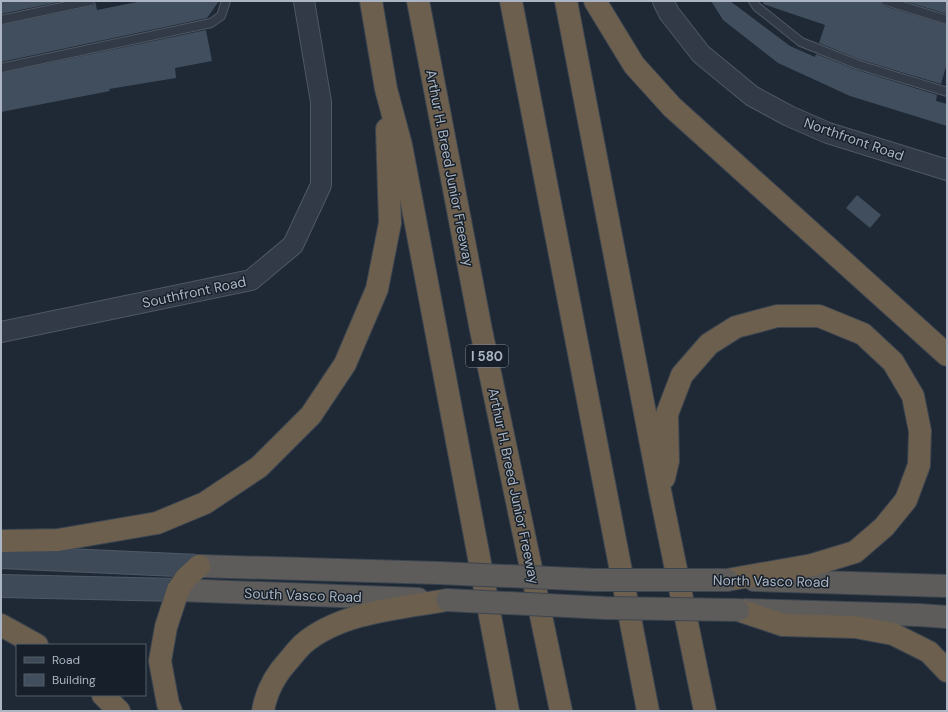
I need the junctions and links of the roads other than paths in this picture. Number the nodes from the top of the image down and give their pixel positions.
1 (90, 1) edge
2 (226, 1) edge
3 (304, 1) edge
4 (371, 1) edge
5 (418, 1) edge
6 (511, 1) edge
7 (566, 1) edge
8 (595, 1) edge
9 (662, 1) edge
10 (753, 1) edge
11 (886, 1) edge
12 (1, 20) edge
13 (947, 20) edge
14 (1, 68) edge
15 (386, 90) junction
16 (947, 92) edge
17 (947, 170) edge
18 (1, 332) edge
19 (947, 355) edge
20 (660, 491) junction
21 (1, 541) edge
22 (1, 557) edge
23 (199, 566) junction
24 (595, 580) joint
25 (727, 580) junction
26 (1, 586) edge
27 (947, 586) edge
28 (178, 590) junction
29 (447, 600) junction
30 (738, 610) junction
31 (947, 617) edge
32 (1, 625) edge
33 (35, 644) edge
34 (947, 671) edge
35 (104, 696) edge
36 (119, 711) edge
37 (171, 711) edge
38 (263, 711) edge
39 (508, 711) edge
40 (561, 711) edge
41 (648, 711) edge
42 (705, 711) edge

1 - 12 lane
2 - 14 lane
3 - 18 street, Southfront Road
4 - 15 highway
5 - 40 highway, Arthur H. Breed Junior Freeway / I 580
6 - 41 highway
7 - 20 highway
8 - 19 highway
9 - 17 street, Northfront Road
10 - 16 lane
11 - 13 lane
15 - 21 highway
15 - 39 highway
20 - 25 highway
20 - 42 highway
22 - 23 main road, South Vasco Road
23 - 24 highway, South Vasco Road, bridge
23 - 28 highway
24 - 25 highway, North Vasco Road, bridge
25 - 27 highway, North Vasco Road
26 - 28 main road, South Vasco Road
28 - 29 highway, South Vasco Road
28 - 37 highway
29 - 30 highway, South Vasco Road, bridge
29 - 38 highway
30 - 31 highway
30 - 34 highway
32 - 33 highway
35 - 36 highway

